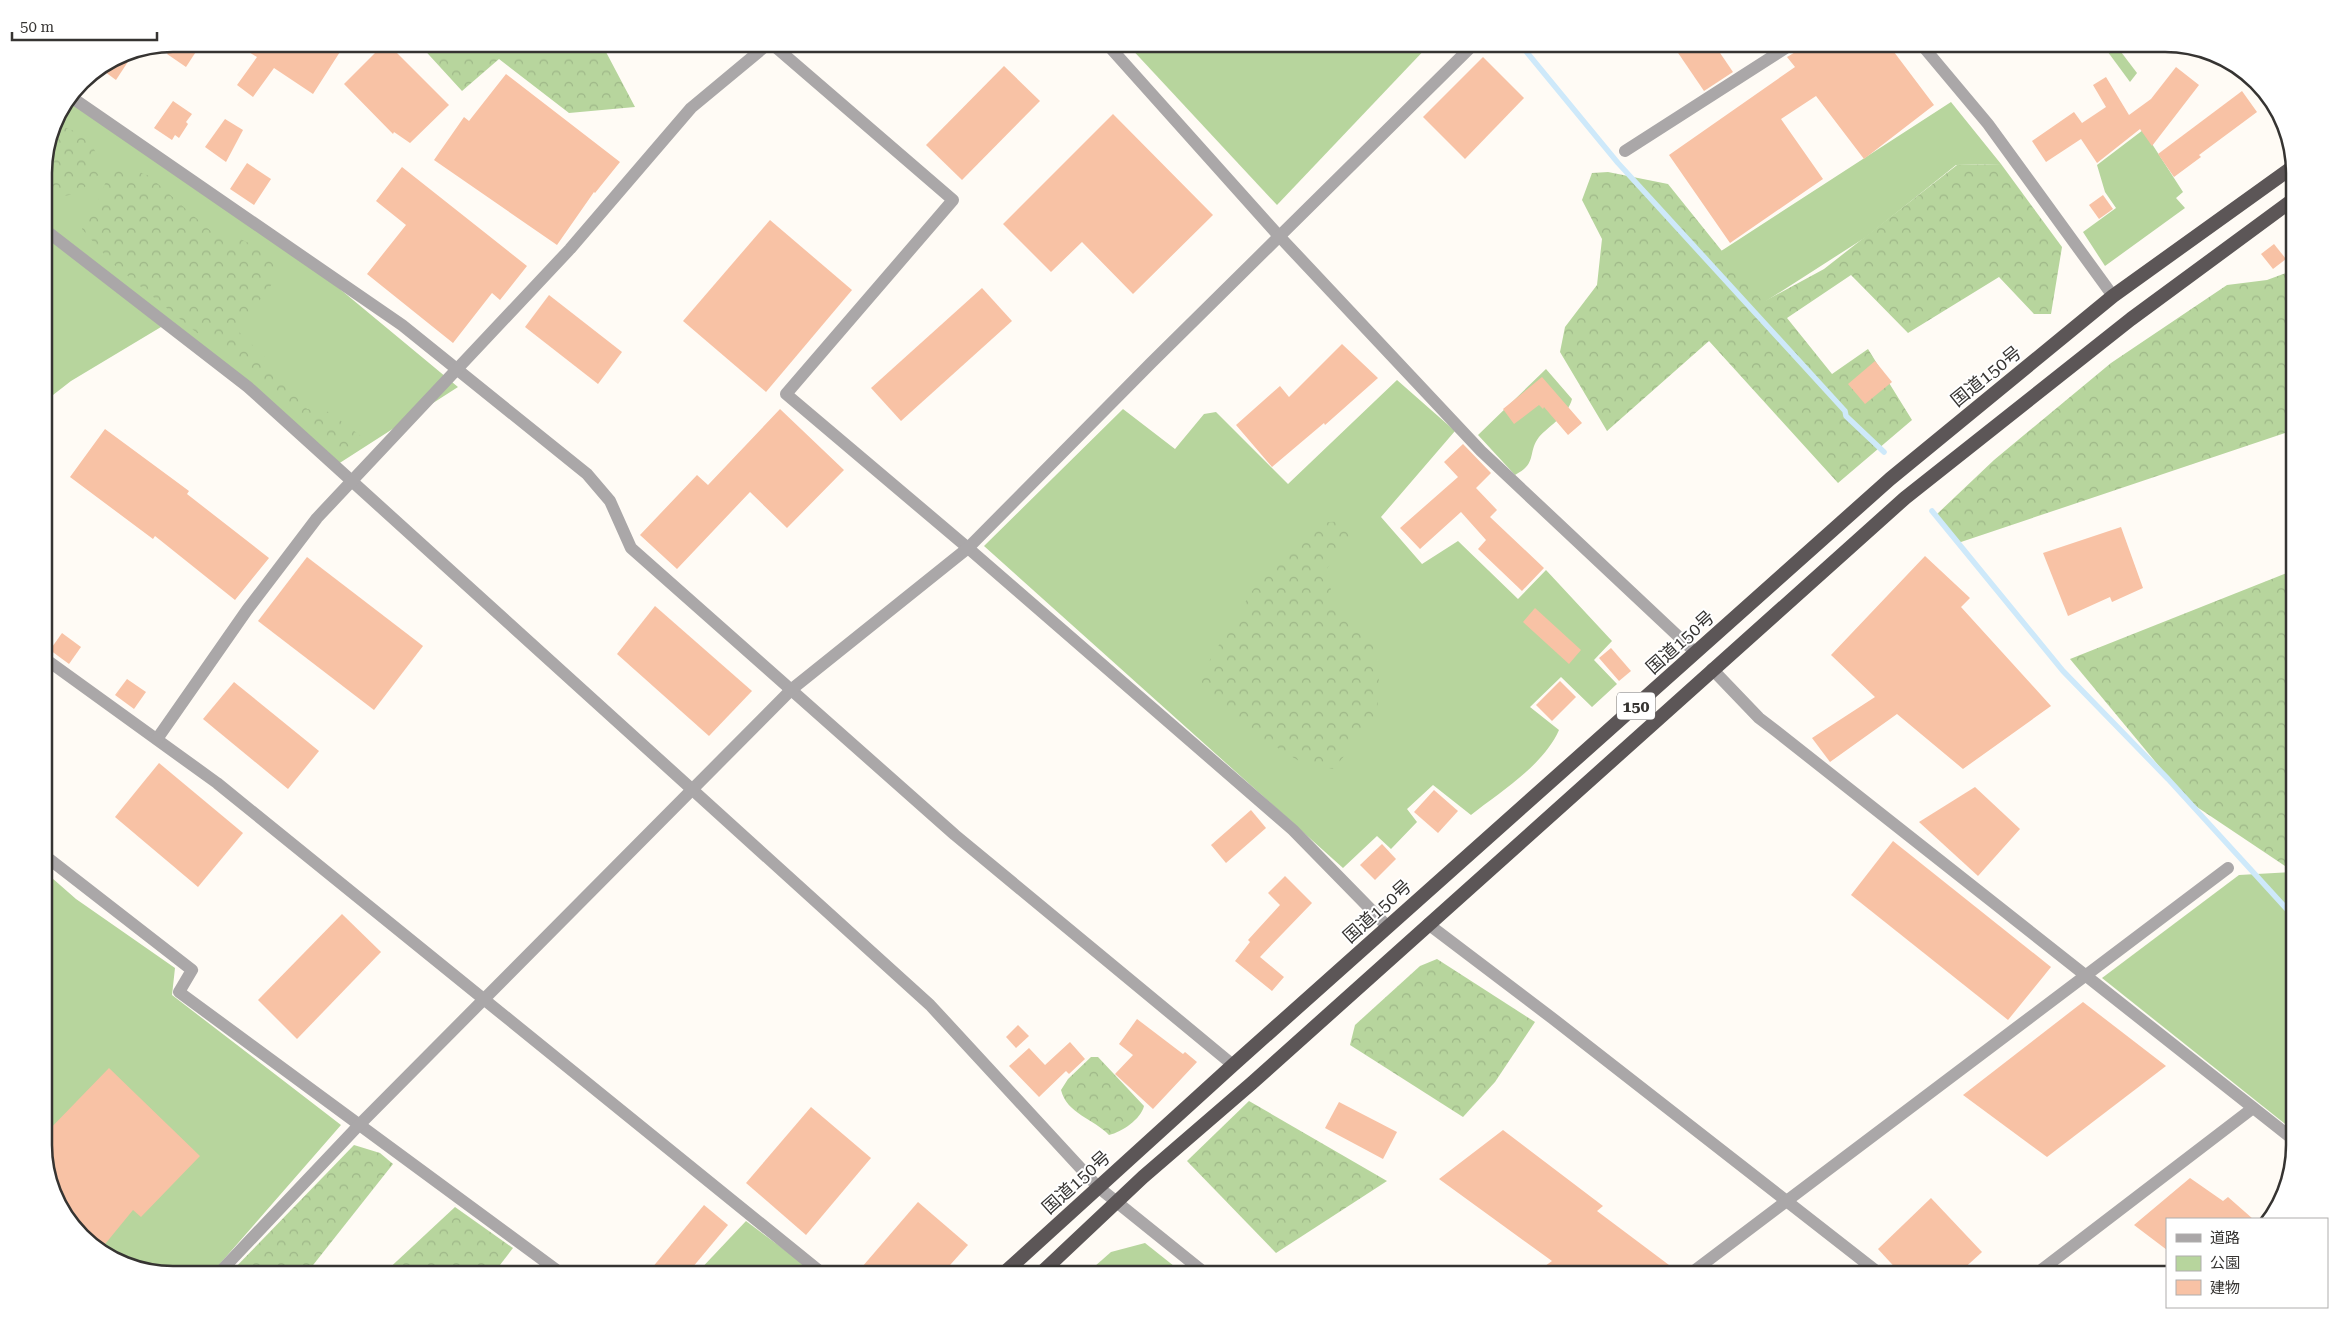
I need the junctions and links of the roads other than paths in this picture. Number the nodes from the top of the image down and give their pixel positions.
1 (1466, 52) edge
2 (1779, 52) edge
3 (1928, 52) edge
4 (758, 53) edge
5 (782, 53) edge
6 (1115, 53) edge
7 (77, 102) edge
8 (1625, 151) dead end
9 (2285, 172) edge
10 (2285, 206) edge
11 (53, 236) edge
12 (1279, 236) junction
13 (2113, 296) junction
14 (457, 369) junction
15 (353, 482) junction
16 (968, 548) junction
17 (1696, 653) junction
18 (53, 664) edge
19 (1712, 669) junction
20 (792, 689) junction
21 (157, 739) junction
22 (690, 789) junction
23 (53, 862) edge
24 (2228, 868) dead end
25 (1428, 924) junction
26 (1388, 927) junction
27 (2084, 976) junction
28 (483, 999) junction
29 (1233, 1065) junction
30 (2253, 1108) junction
31 (359, 1125) junction
32 (2286, 1134) edge
33 (1098, 1187) junction
34 (1786, 1201) junction
35 (1117, 1202) junction
36 (226, 1266) edge
37 (551, 1266) edge
38 (813, 1266) edge
39 (1012, 1266) edge
40 (1049, 1266) edge
41 (1196, 1266) edge
42 (1701, 1266) edge
43 (1870, 1266) edge
44 (2046, 1266) edge

1 - 12 street
2 - 8 street
3 - 13 street
4 - 14 street
5 - 16 street
6 - 12 street
7 - 14 street
9 - 13 highway, 国道150号 / 150
10 - 19 highway, 150
11 - 15 street
12 - 16 street
12 - 17 street
13 - 17 highway, 国道150号 / 150
14 - 15 street
14 - 20 street
15 - 21 street
15 - 22 street
16 - 20 street
16 - 26 street
17 - 26 highway, 国道150号 / 150
18 - 21 street
19 - 25 highway, 150
19 - 27 street
20 - 22 street
20 - 29 street
21 - 28 street
22 - 28 street
22 - 33 street
23 - 31 street
24 - 27 street
25 - 34 street
25 - 35 highway, 150
26 - 29 highway, 国道150号 / 150
27 - 30 street
27 - 34 street
28 - 31 street
28 - 38 street
29 - 33 highway, 国道150号 / 150
30 - 32 street
30 - 44 street
31 - 36 street
31 - 37 street
33 - 35 street
33 - 39 highway, 国道150号 / 150
34 - 42 street
34 - 43 street
35 - 40 highway, 150
35 - 41 street

